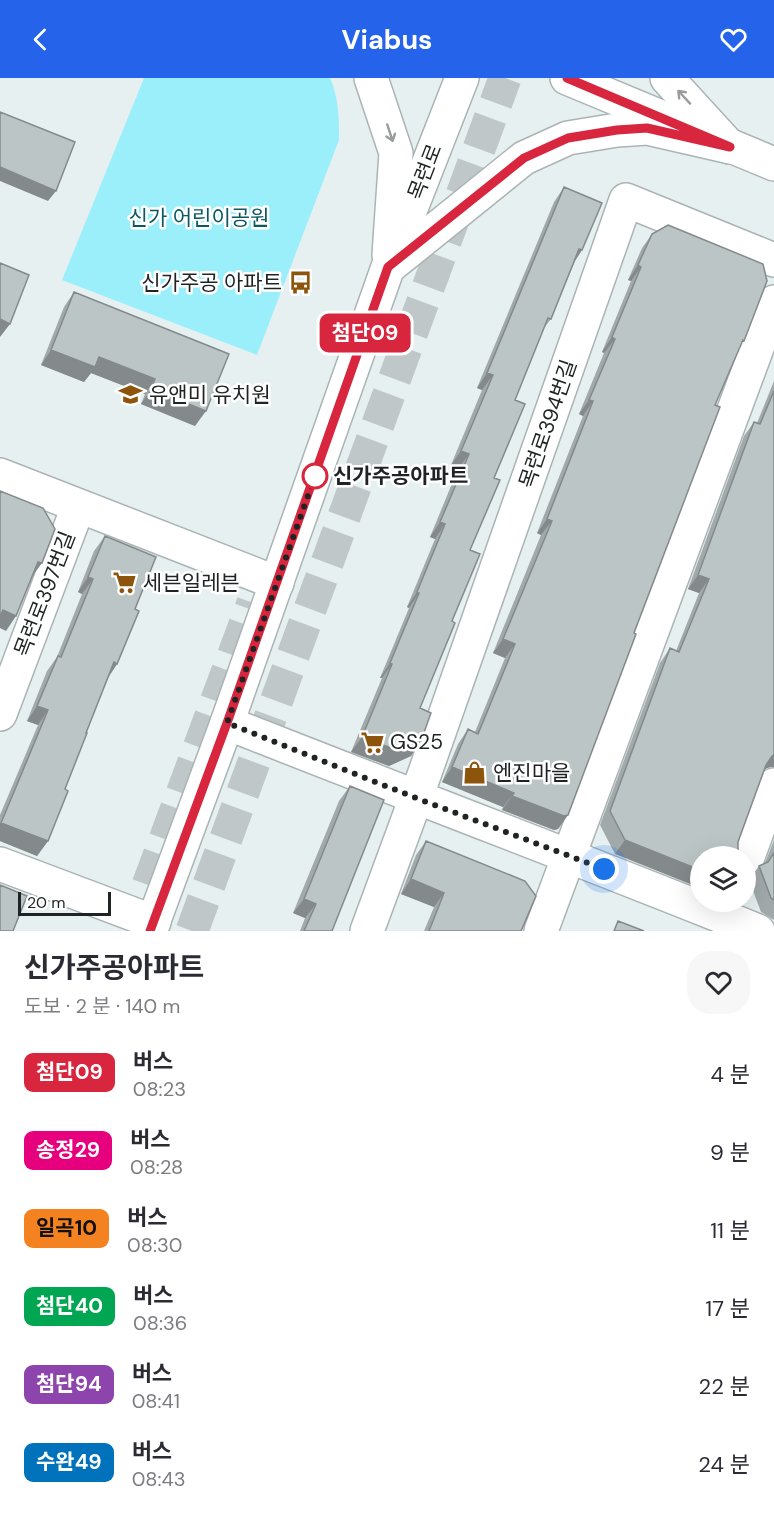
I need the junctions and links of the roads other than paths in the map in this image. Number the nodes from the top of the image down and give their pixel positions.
1 (371, 78) edge
2 (462, 78) edge
3 (567, 78) edge
4 (667, 78) edge
5 (730, 147) junction
6 (774, 164) edge
7 (774, 260) edge
8 (388, 267) junction
9 (774, 302) edge
10 (0, 475) edge
11 (78, 507) junction
12 (277, 583) junction
13 (6, 679) edge
14 (0, 714) edge
15 (227, 723) junction
16 (774, 785) edge
17 (416, 798) junction
18 (752, 846) edge
19 (568, 855) junction
20 (0, 864) edge
21 (690, 897) edge
22 (731, 912) edge
23 (152, 926) edge
24 (367, 931) edge
25 (542, 931) edge
26 (758, 931) edge

1 -> 8 street, 목련로
2 - 8 street, 목련로
3 - 5 street
5 -> 4 street
5 - 6 street
5 - 8 street
7 - 17 street, 목련로394번길
8 - 12 street, 목련로
9 - 19 street
10 - 11 street, 목련로397번길
11 - 12 street, 목련로397번길
11 - 13 street, 목련로397번길
12 - 15 street, 목련로
13 - 14 street, 목련로397번길
15 - 17 street
15 - 23 street, 목련로
16 - 18 street
17 - 19 street
17 - 24 street, 목련로394번길
19 - 21 street
19 - 25 street
20 - 23 street
22 - 26 street

